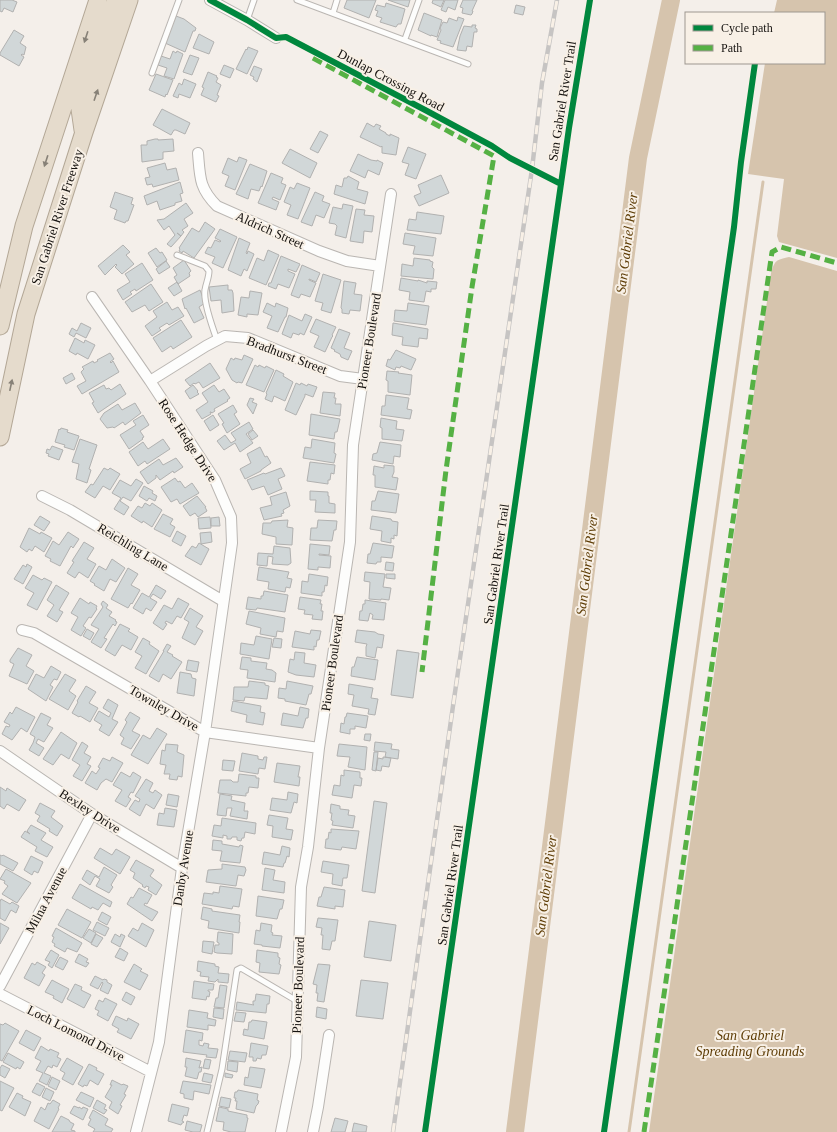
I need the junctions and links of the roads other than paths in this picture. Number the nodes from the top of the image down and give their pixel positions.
1 (98, 0) edge
2 (116, 0) edge
3 (129, 0) edge
4 (179, 0) edge
5 (210, 0) edge
6 (254, 0) edge
7 (297, 0) edge
8 (337, 0) edge
9 (419, 0) edge
10 (333, 13) junction
11 (247, 20) junction
12 (276, 38) dead end
13 (405, 39) junction
14 (468, 64) dead end
15 (152, 73) dead end
16 (84, 132) junction
17 (198, 153) dead end
18 (391, 194) dead end
19 (177, 255) dead end
20 (380, 266) junction
21 (92, 297) dead end
22 (0, 326) edge
23 (217, 340) junction
24 (363, 379) junction
25 (150, 380) junction
26 (0, 437) edge
27 (42, 496) dead end
28 (223, 601) junction
29 (22, 630) dead end
30 (205, 732) junction
31 (320, 748) junction
32 (0, 751) edge
33 (92, 814) junction
34 (182, 868) junction
35 (0, 986) edge
36 (0, 994) edge
37 (298, 1001) junction
38 (329, 1035) dead end
39 (151, 1072) junction
40 (136, 1132) edge
41 (207, 1132) edge
42 (281, 1132) edge
43 (313, 1132) edge

1 -> 22 highway, San Gabriel River Freeway
2 - 16 highway
16 -> 3 highway, San Gabriel River Freeway
4 - 15 lane
5 - 11 street
6 - 11 lane
7 - 10 lane
8 - 10 lane
9 - 13 lane
10 - 13 lane
11 - 12 street
13 - 14 lane
26 -> 16 highway, San Gabriel River Freeway
17 - 20 street, Aldrich Street
18 - 20 street, Pioneer Boulevard
19 - 23 lane
20 - 24 street, Pioneer Boulevard
21 - 25 street, Rose Hedge Drive
23 - 24 street, Bradhurst Street
23 - 25 street, Bradhurst Street
24 - 31 street, Pioneer Boulevard
25 - 28 street, Rose Hedge Drive
27 - 28 street, Reichling Lane
28 - 30 street, Danby Avenue
29 - 30 street, Townley Drive
30 - 31 street, Townley Drive
30 - 34 street, Danby Avenue
31 - 37 street, Pioneer Boulevard
32 - 33 street, Bexley Drive
33 - 34 street, Bexley Drive
33 - 35 street, Milna Avenue
34 - 39 street, Danby Avenue
36 - 39 street, Loch Lomond Drive
37 - 41 lane
37 - 42 street, Pioneer Boulevard
38 - 43 street
39 - 40 street, Danby Avenue

